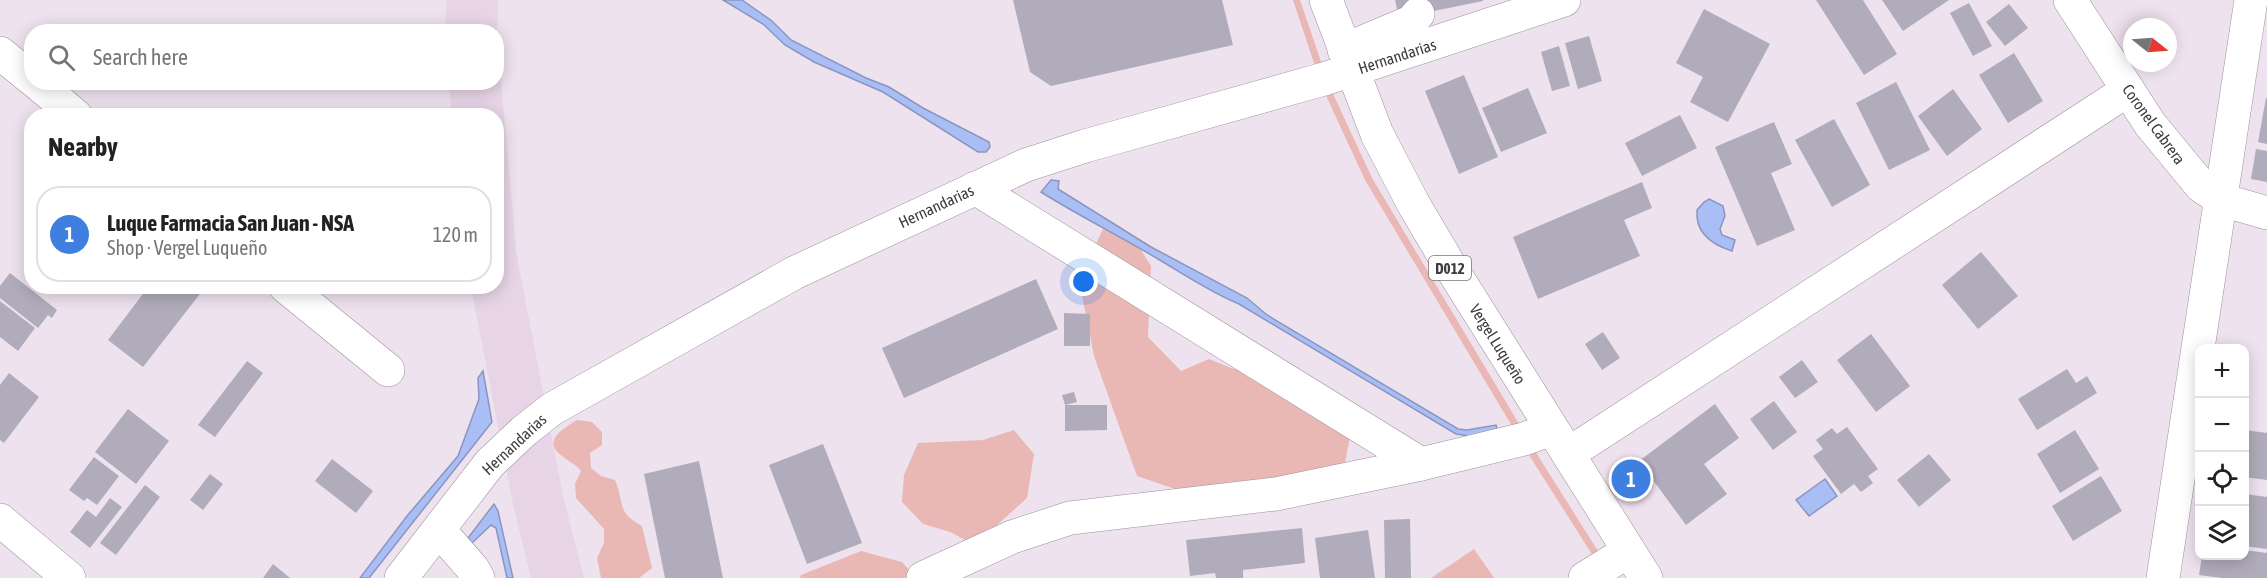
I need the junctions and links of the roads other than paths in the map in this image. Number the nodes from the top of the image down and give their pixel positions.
1 (1326, 0) edge
2 (1564, 0) edge
3 (2070, 0) edge
4 (2251, 0) edge
5 (1418, 14) dead end
6 (0, 53) edge
7 (1348, 60) junction
8 (24, 72) edge
9 (45, 90) edge
10 (2128, 90) junction
11 (67, 108) edge
12 (975, 188) junction
13 (2222, 200) junction
14 (2267, 213) edge
15 (295, 294) edge
16 (388, 370) dead end
17 (1560, 442) junction
18 (1421, 464) junction
19 (0, 520) edge
20 (439, 530) junction
21 (1629, 550) junction
22 (69, 578) edge
23 (401, 578) edge
24 (478, 578) edge
25 (923, 578) edge
26 (1585, 578) edge
27 (1646, 578) edge
28 (2163, 578) edge

1 - 7 street, Vergel Luqueño / D012
2 - 7 street, Hernandarias
3 - 10 street, Coronel Cabrera
4 - 13 street
5 - 7 street
6 - 8 street
7 - 12 street, Hernandarias
7 - 17 street, Vergel Luqueño / D012
9 - 11 street
10 - 13 street, Coronel Cabrera
10 - 17 street
12 - 18 street
12 - 20 street, Hernandarias
13 - 14 street, Coronel Cabrera
13 - 28 street
15 - 16 street
17 - 18 street
17 - 21 street, Vergel Luqueño / D012
18 - 25 street
19 - 22 street
20 - 23 street, Hernandarias
20 - 24 street
21 - 26 street
21 - 27 street, Vergel Luqueño / D012

